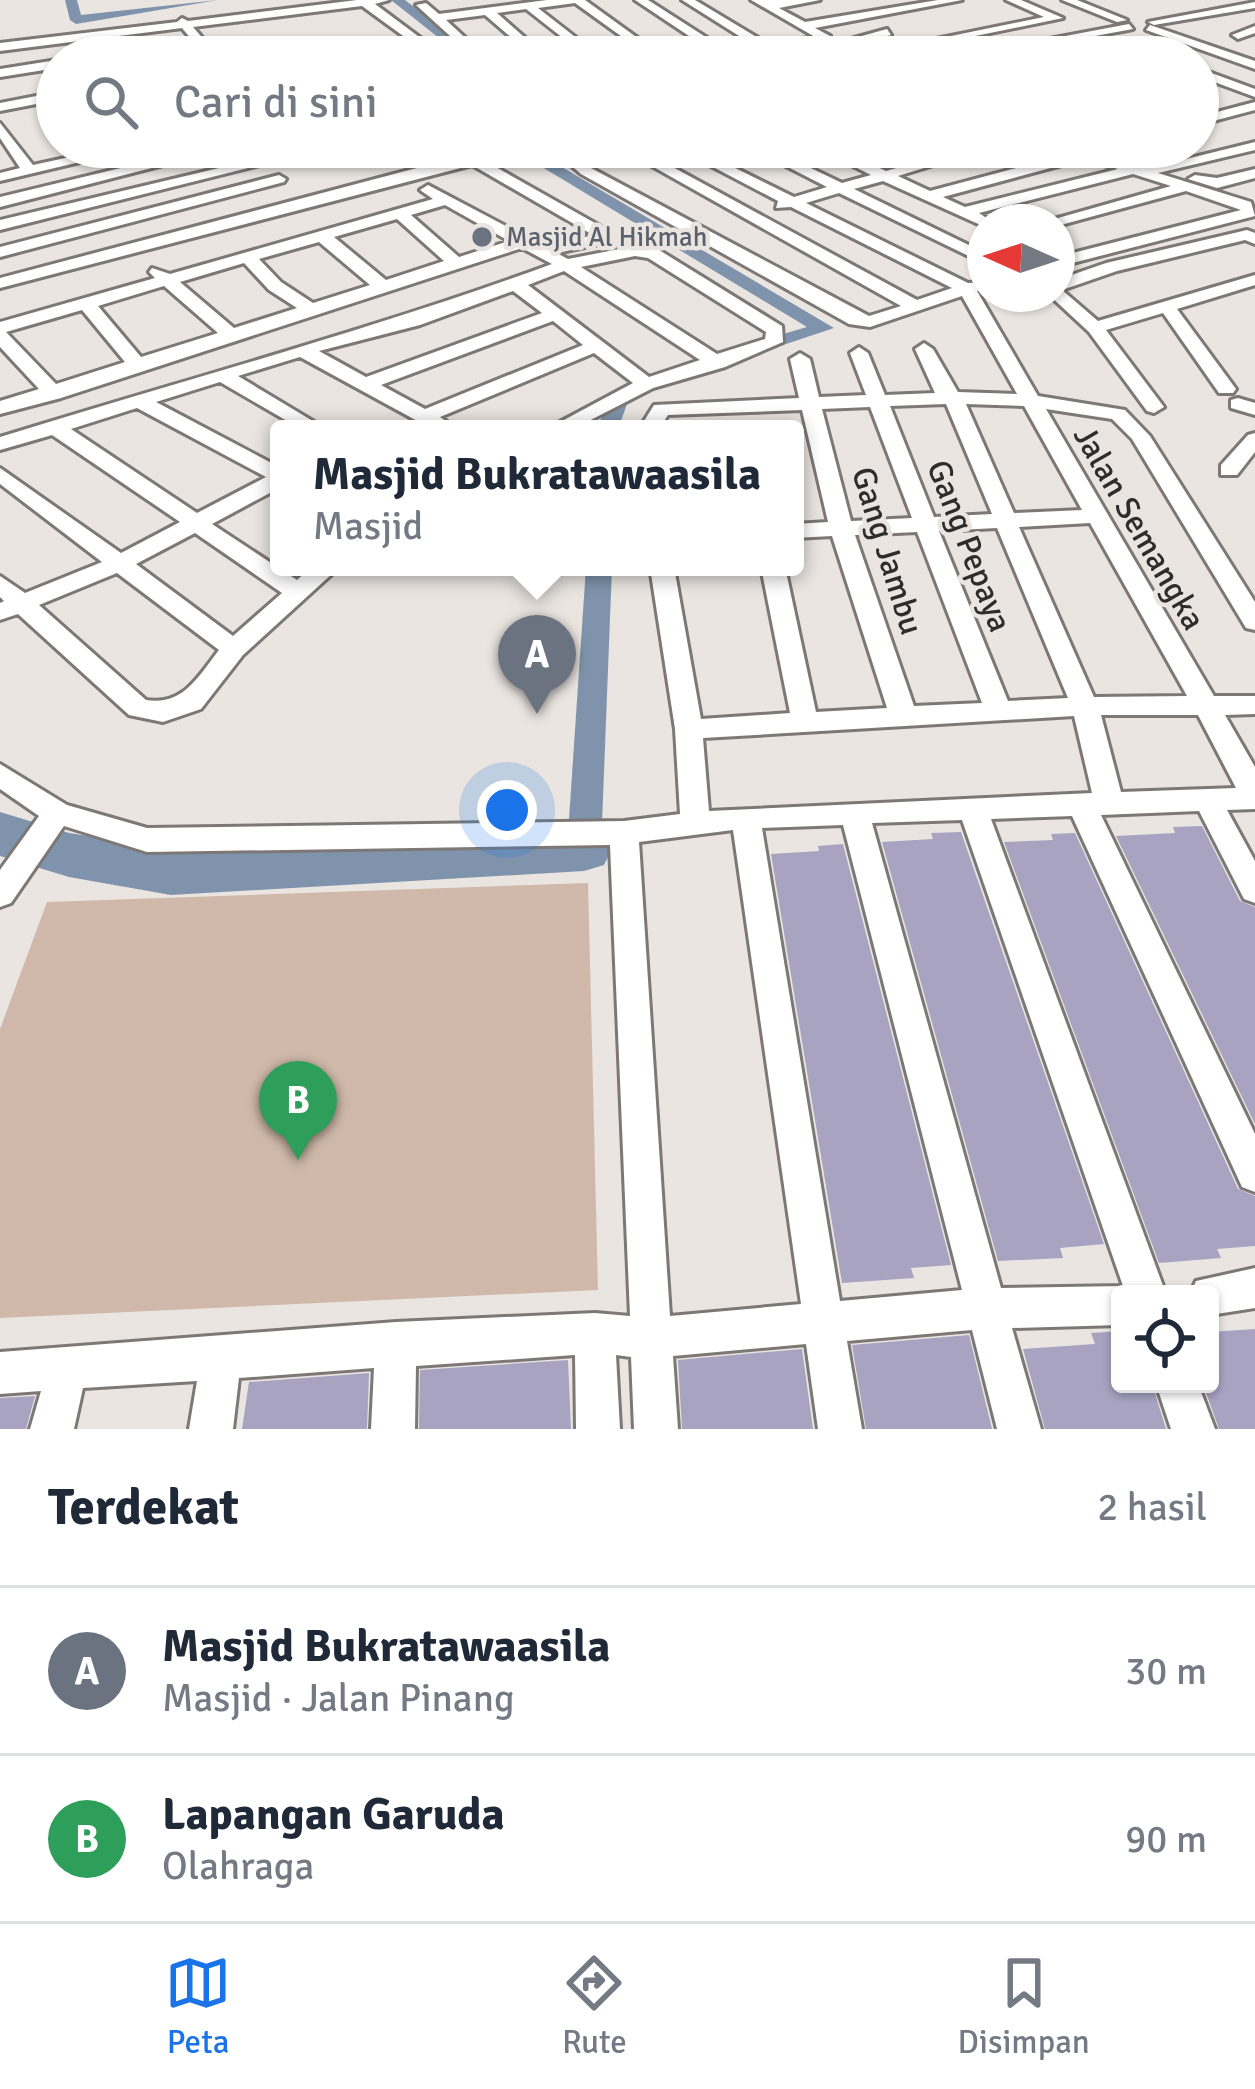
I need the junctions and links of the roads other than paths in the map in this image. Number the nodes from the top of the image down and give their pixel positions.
1 (384, 0) edge
2 (575, 0) edge
3 (640, 0) edge
4 (687, 0) edge
5 (738, 0) edge
6 (814, 0) edge
7 (957, 0) edge
8 (1011, 0) edge
9 (1067, 0) edge
10 (1137, 0) edge
11 (1158, 0) edge
12 (364, 2) edge
13 (439, 2) edge
14 (761, 3) edge
15 (917, 3) edge
16 (1255, 4) edge
17 (529, 6) junction
18 (1026, 6) junction
19 (487, 11) junction
20 (997, 12) dead end
21 (436, 18) junction
22 (182, 21) junction
23 (1125, 23) junction
24 (799, 24) junction
25 (1152, 25) junction
26 (907, 28) dead end
27 (1255, 29) edge
28 (984, 31) junction
29 (77, 36) edge
30 (195, 36) edge
31 (411, 36) edge
32 (456, 36) edge
33 (516, 36) edge
34 (568, 36) edge
35 (627, 36) edge
36 (696, 36) edge
37 (746, 36) edge
38 (814, 36) edge
39 (817, 36) edge
40 (857, 36) edge
41 (960, 36) edge
42 (996, 36) edge
43 (1066, 36) edge
44 (1180, 36) edge
45 (1255, 41) edge
46 (36, 42) edge
47 (0, 47) edge
48 (1219, 51) edge
49 (1255, 65) edge
50 (36, 67) edge
51 (0, 73) edge
52 (1255, 78) edge
53 (1219, 80) edge
54 (36, 84) edge
55 (1232, 85) junction
56 (1219, 88) edge
57 (0, 90) edge
58 (1255, 93) edge
59 (36, 100) edge
60 (0, 106) edge
61 (1255, 106) edge
62 (1219, 115) edge
63 (33, 118) dead end
64 (0, 125) edge
65 (1255, 146) edge
66 (1219, 155) edge
67 (37, 168) edge
68 (120, 168) edge
69 (140, 168) edge
70 (245, 168) edge
71 (439, 168) edge
72 (487, 168) edge
73 (623, 168) edge
74 (633, 168) edge
75 (721, 168) edge
76 (799, 168) edge
77 (867, 168) edge
78 (903, 168) edge
79 (1028, 168) edge
80 (1129, 168) edge
81 (1158, 168) edge
82 (1166, 168) edge
83 (1162, 169) junction
84 (1133, 170) junction
85 (29, 171) junction
86 (124, 172) junction
87 (1255, 173) edge
88 (880, 174) junction
89 (410, 176) junction
90 (0, 177) edge
91 (280, 179) dead end
92 (835, 186) junction
93 (1183, 188) junction
94 (144, 194) junction
95 (929, 196) junction
96 (442, 201) junction
97 (0, 202) edge
98 (790, 202) junction
99 (964, 212) junction
100 (399, 213) junction
101 (967, 213) edge
102 (148, 214) junction
103 (744, 214) junction
104 (1075, 216) edge
105 (0, 225) edge
106 (691, 231) junction
107 (322, 236) junction
108 (178, 237) junction
109 (1255, 239) edge
110 (519, 242) junction
111 (134, 250) junction
112 (967, 250) edge
113 (0, 252) edge
114 (541, 254) junction
115 (1075, 256) edge
116 (248, 257) junction
117 (1153, 261) junction
118 (1075, 262) edge
119 (220, 263) junction
120 (458, 265) junction
121 (566, 265) junction
122 (1112, 267) junction
123 (1173, 271) dead end
124 (166, 279) junction
125 (1255, 280) edge
126 (7, 281) edge
127 (967, 281) edge
128 (1075, 282) edge
129 (1194, 282) dead end
130 (514, 283) junction
131 (384, 287) junction
132 (967, 288) edge
133 (1214, 292) junction
134 (86, 302) junction
135 (915, 306) junction
136 (1167, 307) junction
137 (1075, 308) edge
138 (312, 310) junction
139 (988, 312) edge
140 (553, 315) junction
141 (1095, 328) junction
142 (0, 332) edge
143 (232, 335) junction
144 (593, 347) junction
145 (924, 349) dead end
146 (302, 350) junction
147 (859, 353) dead end
148 (800, 359) dead end
149 (718, 363) junction
150 (137, 365) junction
151 (222, 375) junction
152 (646, 384) junction
153 (362, 386) junction
154 (54, 394) junction
155 (952, 398) junction
156 (1028, 400) junction
157 (140, 401) junction
158 (1240, 401) edge
159 (880, 403) junction
160 (813, 404) junction
161 (1154, 407) dead end
162 (0, 408) edge
163 (424, 416) junction
164 (741, 419) edge
165 (300, 420) edge
166 (431, 420) edge
167 (575, 420) edge
168 (654, 420) edge
169 (56, 428) junction
170 (1255, 439) edge
171 (0, 444) edge
172 (1228, 470) dead end
173 (270, 473) edge
174 (0, 474) edge
175 (270, 483) edge
176 (1094, 516) junction
177 (1002, 521) junction
178 (195, 523) junction
179 (923, 524) junction
180 (842, 529) junction
181 (804, 531) edge
182 (119, 564) junction
183 (270, 573) edge
184 (274, 576) edge
185 (314, 576) edge
186 (664, 576) edge
187 (775, 576) edge
188 (295, 590) junction
189 (7, 599) edge
190 (1255, 622) edge
191 (234, 649) junction
192 (1255, 705) edge
193 (1085, 706) junction
194 (1203, 706) junction
195 (999, 712) junction
196 (903, 715) junction
197 (805, 723) junction
198 (689, 729) junction
199 (0, 775) edge
200 (1254, 798) edge
201 (1207, 800) junction
202 (1096, 805) junction
203 (973, 809) junction
204 (855, 816) junction
205 (746, 818) junction
206 (51, 822) junction
207 (695, 824) junction
208 (607, 834) junction
209 (1255, 890) edge
210 (0, 894) edge
211 (1255, 1174) edge
212 (1143, 1285) edge
213 (1255, 1288) edge
214 (1219, 1294) edge
215 (1111, 1305) edge
216 (986, 1308) junction
217 (822, 1321) junction
218 (595, 1333) junction
219 (650, 1338) junction
220 (396, 1343) junction
221 (221, 1359) junction
222 (68, 1366) junction
223 (0, 1373) edge
224 (1180, 1393) edge
225 (52, 1429) edge
226 (211, 1429) edge
227 (392, 1429) edge
228 (598, 1429) edge
229 (656, 1429) edge
230 (840, 1429) edge
231 (1019, 1429) edge
232 (1193, 1429) edge

1 - 12 street
2 - 17 street
2 - 35 street
3 - 36 street
4 - 37 street
5 - 38 street
6 - 14 street
7 - 15 street
8 - 18 street
9 - 23 street
10 - 11 street
12 - 22 street
12 - 31 street
13 - 21 street
14 - 24 street
15 - 24 street
15 - 28 street
16 - 25 street
17 - 19 street
17 - 34 street
18 - 20 street
18 - 28 street
19 - 21 street
19 - 33 street
21 - 32 street
22 - 29 street
22 - 30 street
23 - 25 street
23 - 43 street
24 - 39 street
25 - 44 street
26 - 40 street
27 - 45 street
28 - 41 street
28 - 42 street
46 - 47 street
48 - 49 street
50 - 51 street
52 - 55 street
53 - 55 street
54 - 57 street
55 - 56 street
55 - 58 street
59 - 60 street
61 - 62 street
63 - 64 street
64 - 85 street
65 - 66 street
67 - 85 street
68 - 86 street
69 - 86 street
70 - 94 street
71 - 89 street
72 - 114 street
73 - 106 street
74 - 103 street
75 - 98 street
76 - 92 street
77 - 88 street
78 - 88 street
79 - 95 street
80 - 84 street
81 - 83 street
82 - 83 street
83 - 87 street
84 - 93 street
84 - 99 street
85 - 90 street
86 - 94 street
86 - 97 street
88 - 92 street
88 - 95 street
89 - 96 street
89 - 108 street
91 - 102 street
92 - 98 street
92 - 112 street
93 - 104 street
93 - 115 street
94 - 105 street
95 - 99 street
96 - 100 street
96 - 110 street
98 - 103 street
98 - 127 street
99 - 101 street
100 - 107 street
100 - 120 street
102 - 108 street
102 - 113 street
103 - 106 street
103 - 135 street
106 - 135 street
107 - 116 street
107 - 131 street
108 - 111 street
108 - 119 street
109 - 117 street
110 - 114 street
110 - 120 street
111 - 124 street
111 - 126 street
113 - 126 street
114 - 121 street
116 - 119 street
116 - 138 street
117 - 122 street
117 - 123 street
118 - 122 street
119 - 124 street
120 - 131 street
121 - 130 street
121 - 149 street
121 - 149 street
122 - 128 street
124 - 134 street
124 - 143 street
125 - 133 street
129 - 133 street
130 - 140 street
130 - 146 street
131 - 138 street
132 - 135 street
133 - 136 street
134 - 142 street
134 - 150 street
136 - 141 street
136 - 158 street
137 - 141 street
138 - 143 street
139 - 156 street, Jalan Semangka
140 - 144 street
140 - 153 street
141 - 161 street
142 - 154 street
143 - 150 street
144 - 152 street
144 - 163 street
145 - 155 street
146 - 151 street
146 - 153 street
147 - 159 street, Gang Pepaya
148 - 160 street, Gang Jambu
149 - 152 street
150 - 154 street
151 - 157 street
151 - 165 street
152 - 167 street
153 - 163 street
154 - 162 street
155 - 156 street
155 - 159 street
155 - 177 street
156 - 176 street, Jalan Semangka
156 - 190 street
157 - 169 street
157 - 173 street
159 - 160 street
159 - 179 street, Gang Pepaya
160 - 164 street
160 - 180 street, Gang Jambu
163 - 166 street
164 - 168 street
169 - 171 street
169 - 178 street
170 - 172 street
174 - 182 street
175 - 178 street
176 - 177 street
176 - 194 street, Jalan Semangka
177 - 179 street
177 - 193 street
178 - 182 street
178 - 183 street
179 - 180 street
179 - 195 street, Gang Pepaya
180 - 181 street
180 - 196 street, Gang Jambu
182 - 189 street
182 - 191 street
184 - 188 street
185 - 188 street
186 - 198 street
187 - 197 street
188 - 191 street
189 - 191 street
192 - 194 street
193 - 194 street
193 - 195 street
193 - 202 street
194 - 200 street, Jalan Semangka
195 - 196 street
196 - 197 street
197 - 198 street
198 - 207 street
199 - 206 street
200 - 201 street
201 - 202 street
201 - 209 street
202 - 203 street
202 - 211 street
203 - 204 street
203 - 212 street
204 - 205 street
204 - 216 street
205 - 207 street
205 - 217 street
206 - 208 street
206 - 210 street
207 - 208 street
208 - 219 street
213 - 214 street
215 - 216 street
216 - 217 street
216 - 231 street
217 - 219 street
217 - 230 street
218 - 219 street
218 - 220 street
218 - 228 street
219 - 229 street
220 - 221 street
220 - 227 street
221 - 222 street
221 - 226 street
222 - 223 street
222 - 225 street
224 - 232 street

